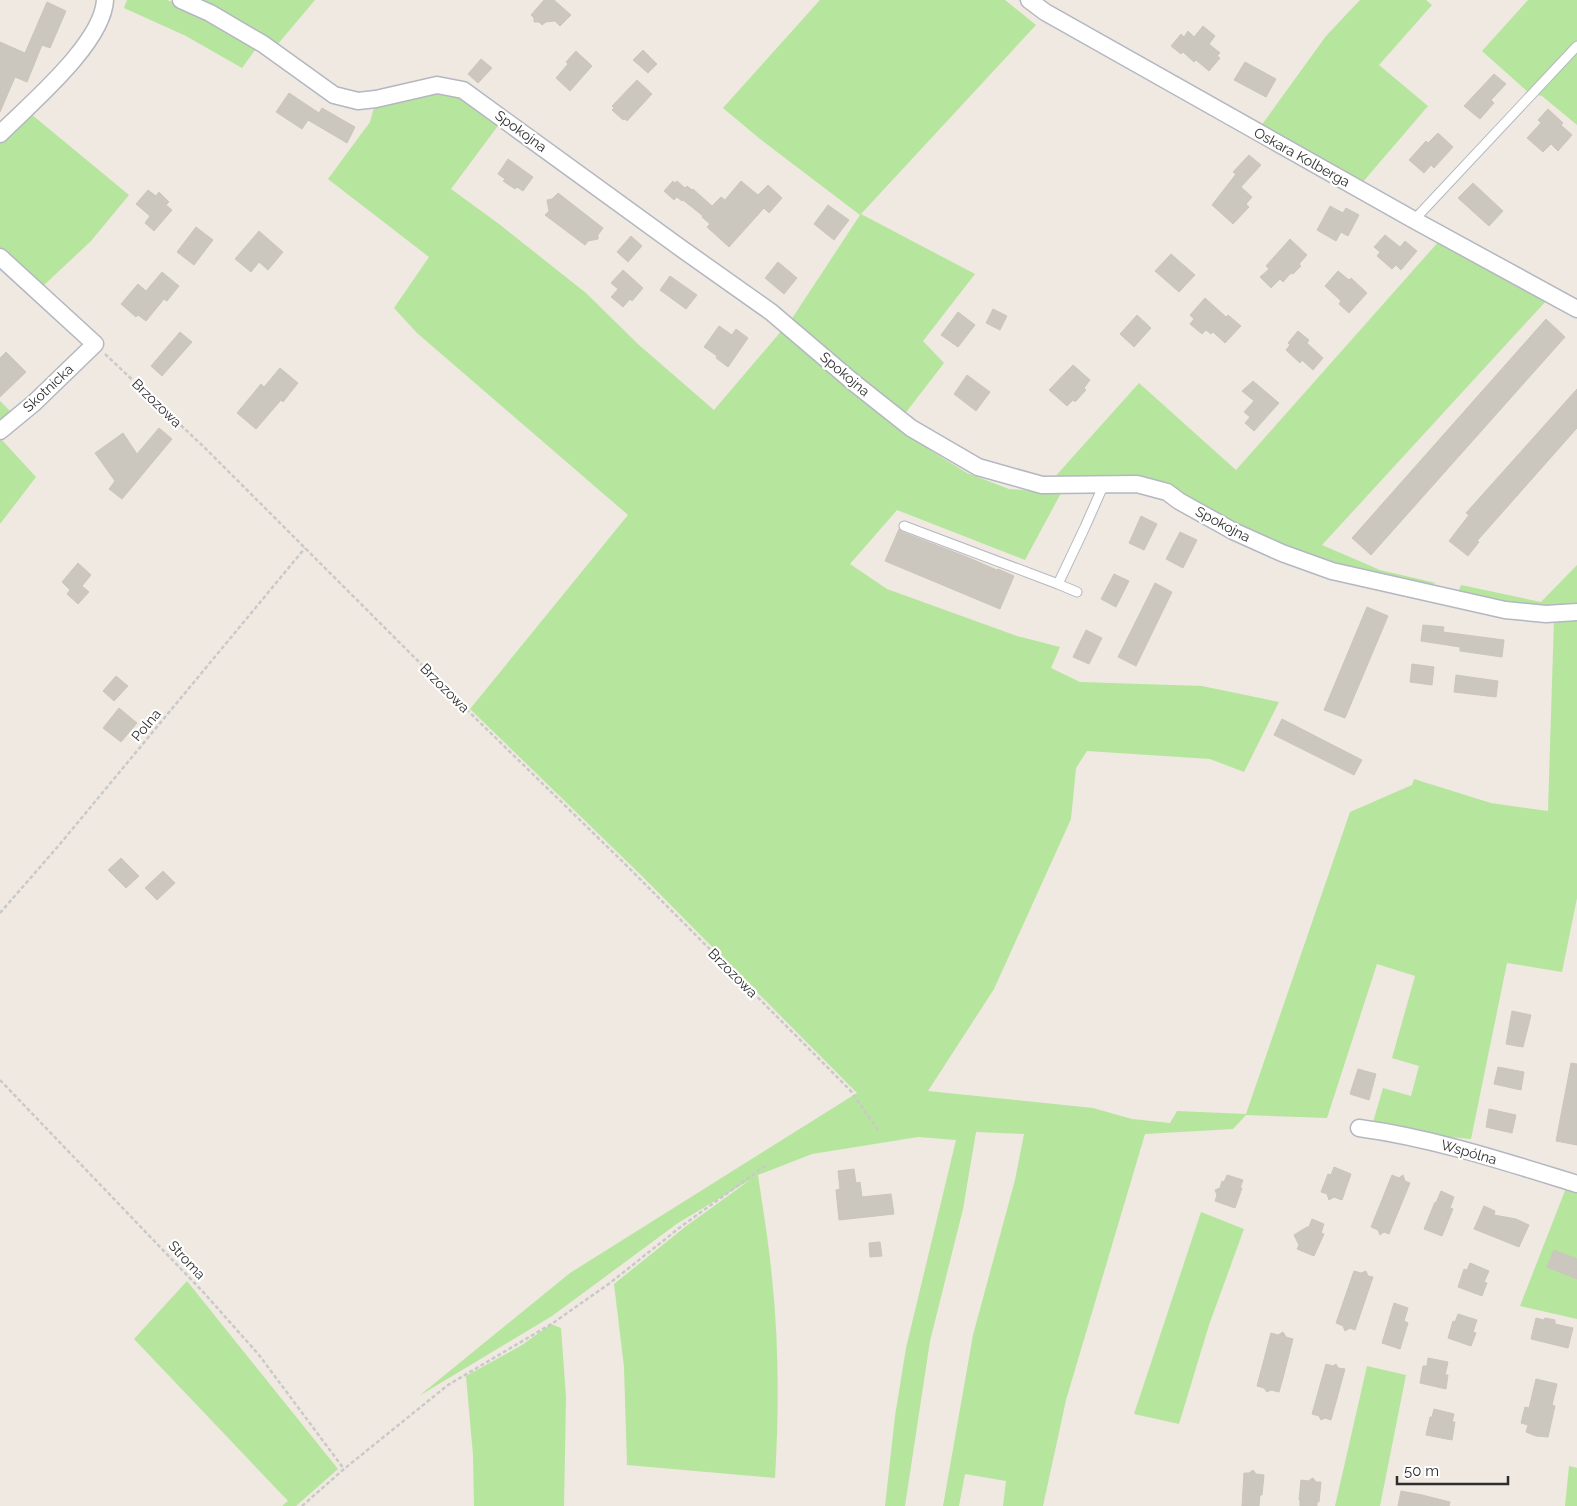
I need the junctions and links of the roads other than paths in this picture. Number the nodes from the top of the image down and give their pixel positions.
1 (105, 0) edge
2 (181, 0) edge
3 (1029, 0) edge
4 (1577, 46) edge
5 (0, 134) edge
6 (1414, 220) junction
7 (0, 257) edge
8 (1577, 309) edge
9 (0, 431) edge
10 (1104, 484) junction
11 (904, 526) dead end
12 (1058, 584) junction
13 (1077, 592) dead end
14 (1577, 612) edge
15 (1359, 1128) dead end
16 (1577, 1184) edge

1 - 5 street
2 - 10 street, Spokojna
3 - 6 street, Oskara Kolberga
4 - 6 lane
6 - 8 street, Oskara Kolberga
7 - 9 street, Skotnicka
10 - 12 lane
10 - 14 street, Spokojna
11 - 12 lane
12 - 13 lane
15 - 16 street, Wspólna

